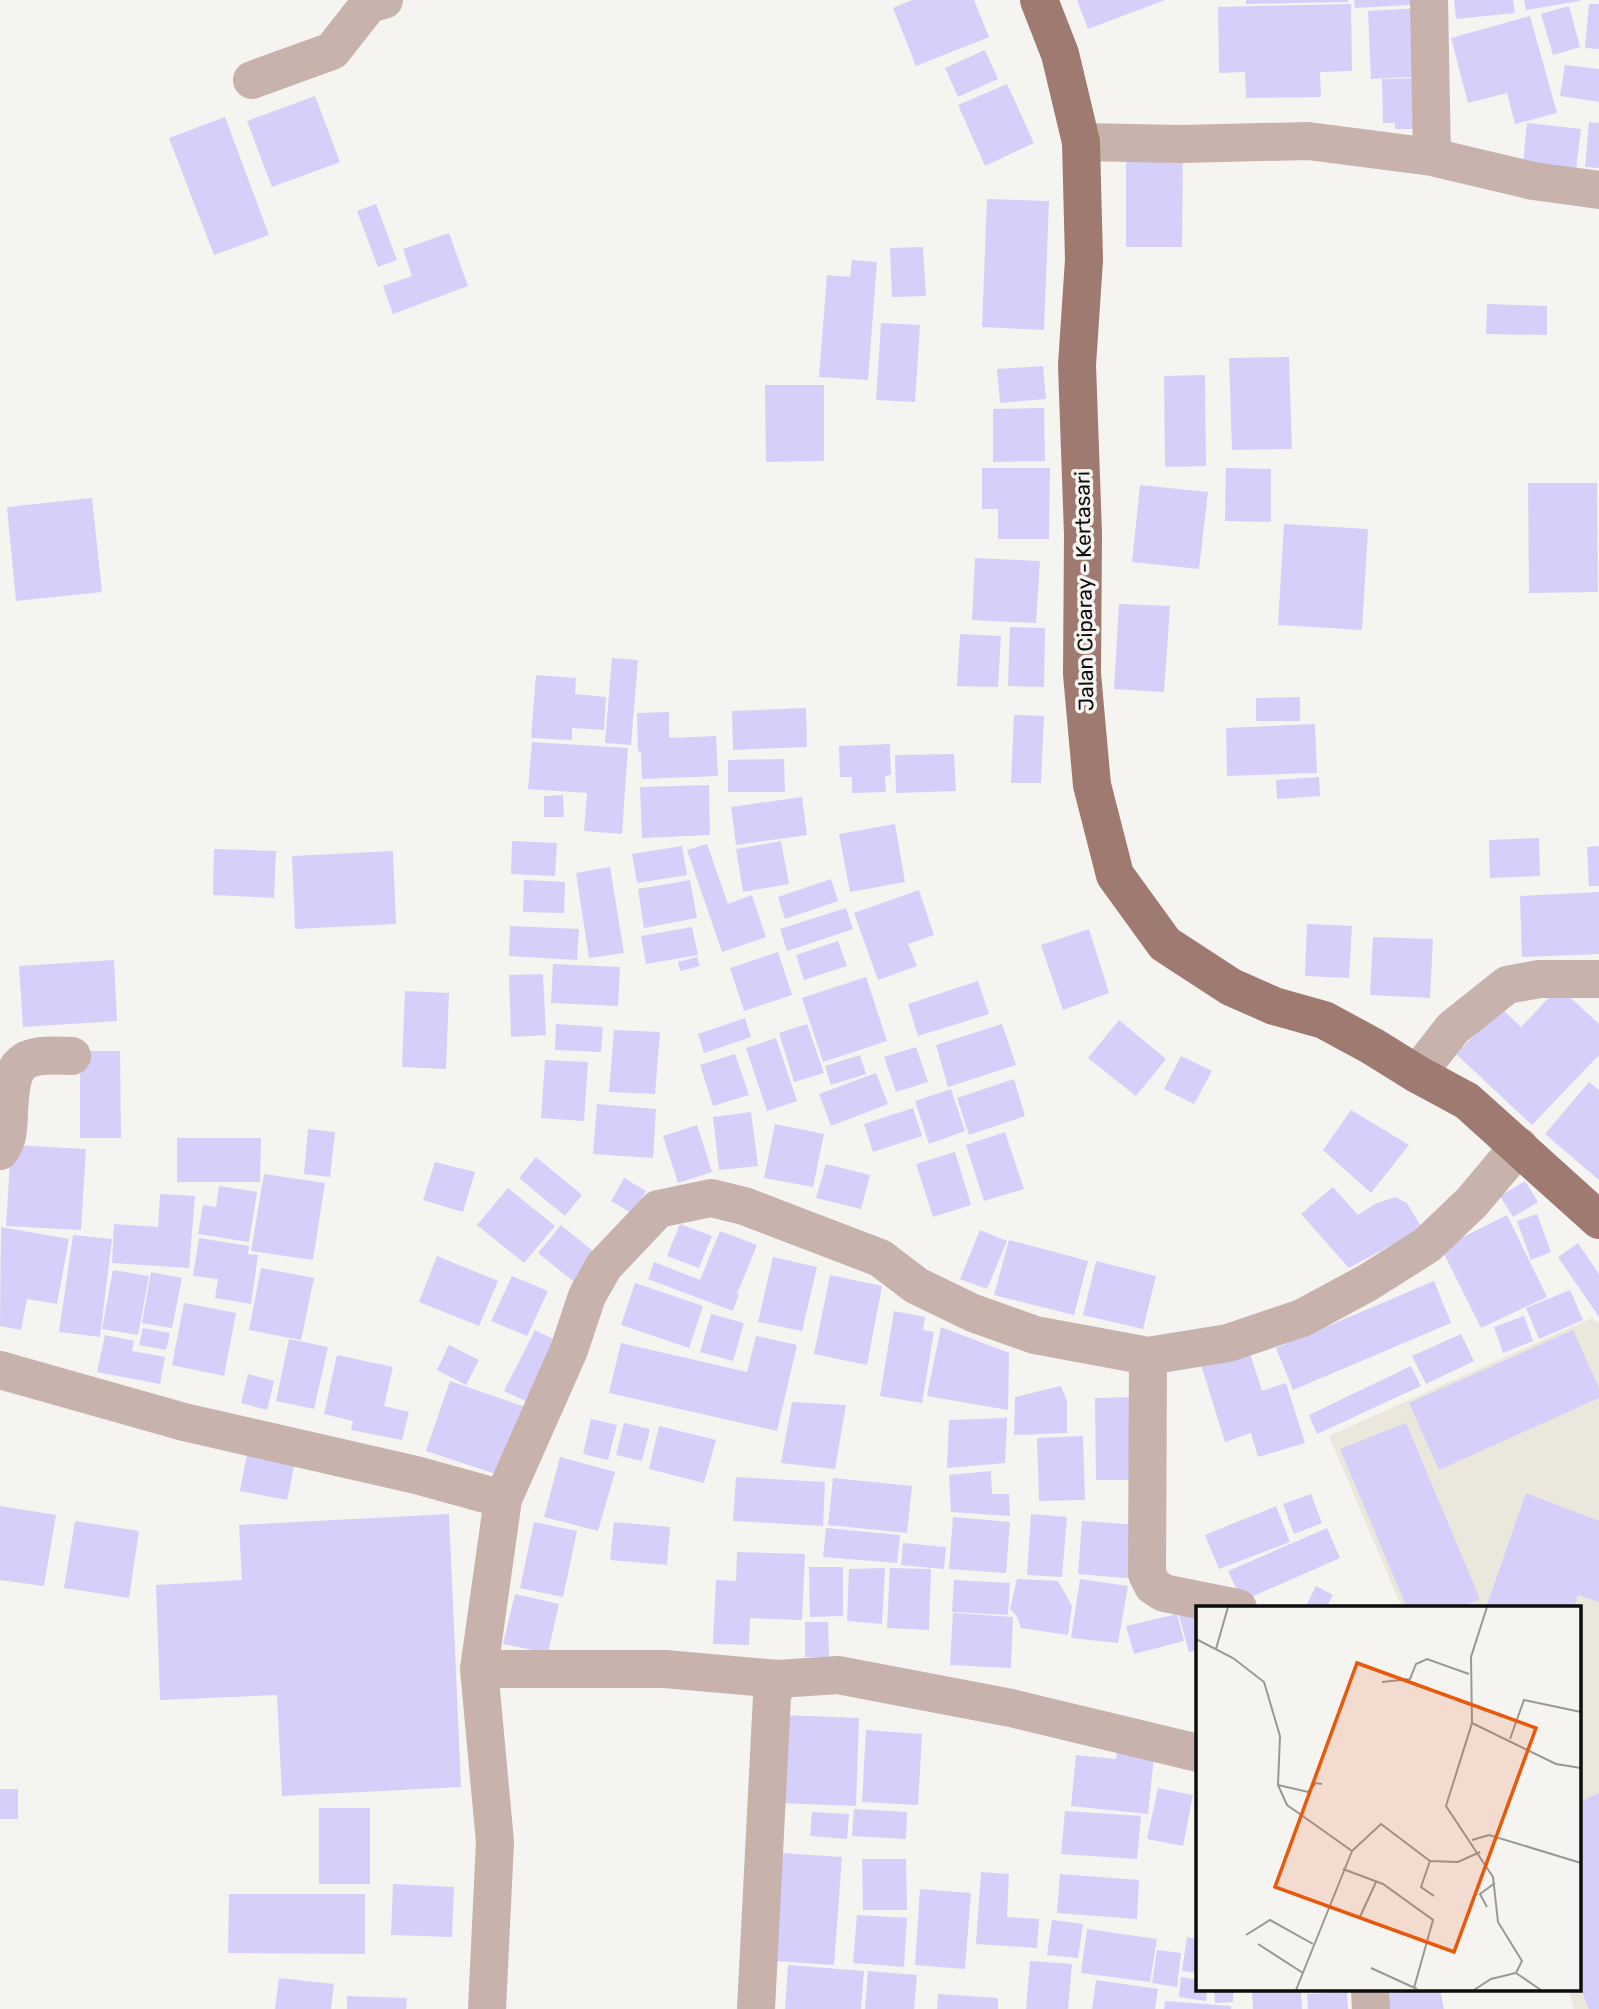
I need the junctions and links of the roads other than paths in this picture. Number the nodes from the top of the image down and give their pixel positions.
1 (384, 0) edge
2 (1039, 0) edge
3 (1429, 0) edge
4 (252, 80) dead end
5 (1081, 142) junction
6 (1432, 157) junction
7 (1599, 190) edge
8 (1599, 979) edge
9 (72, 1056) dead end
10 (1417, 1074) junction
11 (1519, 1146) junction
12 (0, 1151) edge
13 (1599, 1220) edge
14 (1148, 1356) junction
15 (0, 1370) edge
16 (503, 1499) junction
17 (1228, 1606) edge
18 (479, 1669) junction
19 (778, 1678) junction
20 (1196, 1753) edge
21 (487, 2009) edge
22 (756, 2009) edge

1 - 4 street
2 - 5 main road, Jalan Ciparay - Kertasari
3 - 6 street
5 - 6 street
5 - 10 main road, Jalan Ciparay - Kertasari
6 - 7 street
8 - 10 street
9 - 12 street
10 - 11 main road, Jalan Ciparay - Kertasari
11 - 13 main road, Jalan Ciparay - Kertasari
11 - 14 street
14 - 16 street
14 - 17 street
15 - 16 street
16 - 18 street
18 - 19 street
18 - 21 street
19 - 20 street
19 - 22 street

